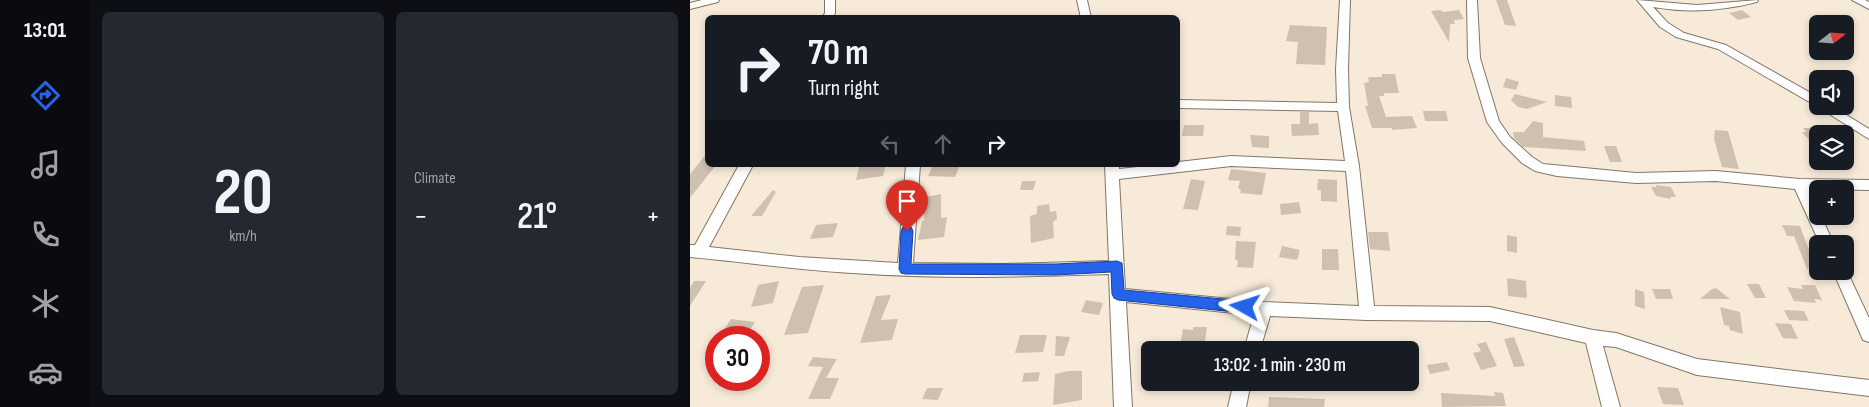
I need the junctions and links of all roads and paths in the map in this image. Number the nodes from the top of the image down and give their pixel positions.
1 (714, 0) edge
2 (830, 0) edge
3 (1082, 0) edge
4 (1345, 0) edge
5 (1472, 0) edge
6 (1753, 0) edge
7 (1858, 0) edge
8 (1639, 1) edge
9 (690, 6) edge
10 (1869, 6) edge
11 (829, 15) edge
12 (1085, 15) edge
13 (1809, 98) edge
14 (1180, 104) edge
15 (1343, 107) junction
16 (1837, 115) edge
17 (1869, 135) edge
18 (1180, 165) edge
19 (1352, 166) junction
20 (745, 167) edge
21 (913, 167) edge
22 (1152, 167) edge
23 (1112, 170) edge
24 (1800, 184) junction
25 (1869, 185) edge
26 (1823, 235) edge
27 (695, 252) edge
28 (1117, 267) junction
29 (905, 269) junction
30 (1844, 280) edge
31 (1118, 294) junction
32 (1264, 309) junction
33 (1367, 313) junction
34 (1869, 335) edge
35 (1593, 337) junction
36 (1255, 341) edge
37 (1869, 388) edge
38 (1241, 391) edge
39 (1123, 407) edge
40 (1237, 407) edge
41 (1611, 407) edge

1 - 9 street
2 - 11 street
3 - 12 street
4 - 15 street
5 - 24 street
6 - 8 street
7 - 10 street
8 - 13 street
14 - 15 street
15 - 19 street
16 - 17 street
18 - 19 street
19 - 33 street
20 - 27 street
21 - 29 street
22 - 23 street
23 - 28 street
24 - 25 street
24 - 26 street
27 - 29 street
28 - 29 street
28 - 31 street
30 - 34 street
31 - 32 street
31 - 39 street
32 - 33 street
32 - 36 street
33 - 35 street
35 - 37 street
35 - 41 street
38 - 40 street

